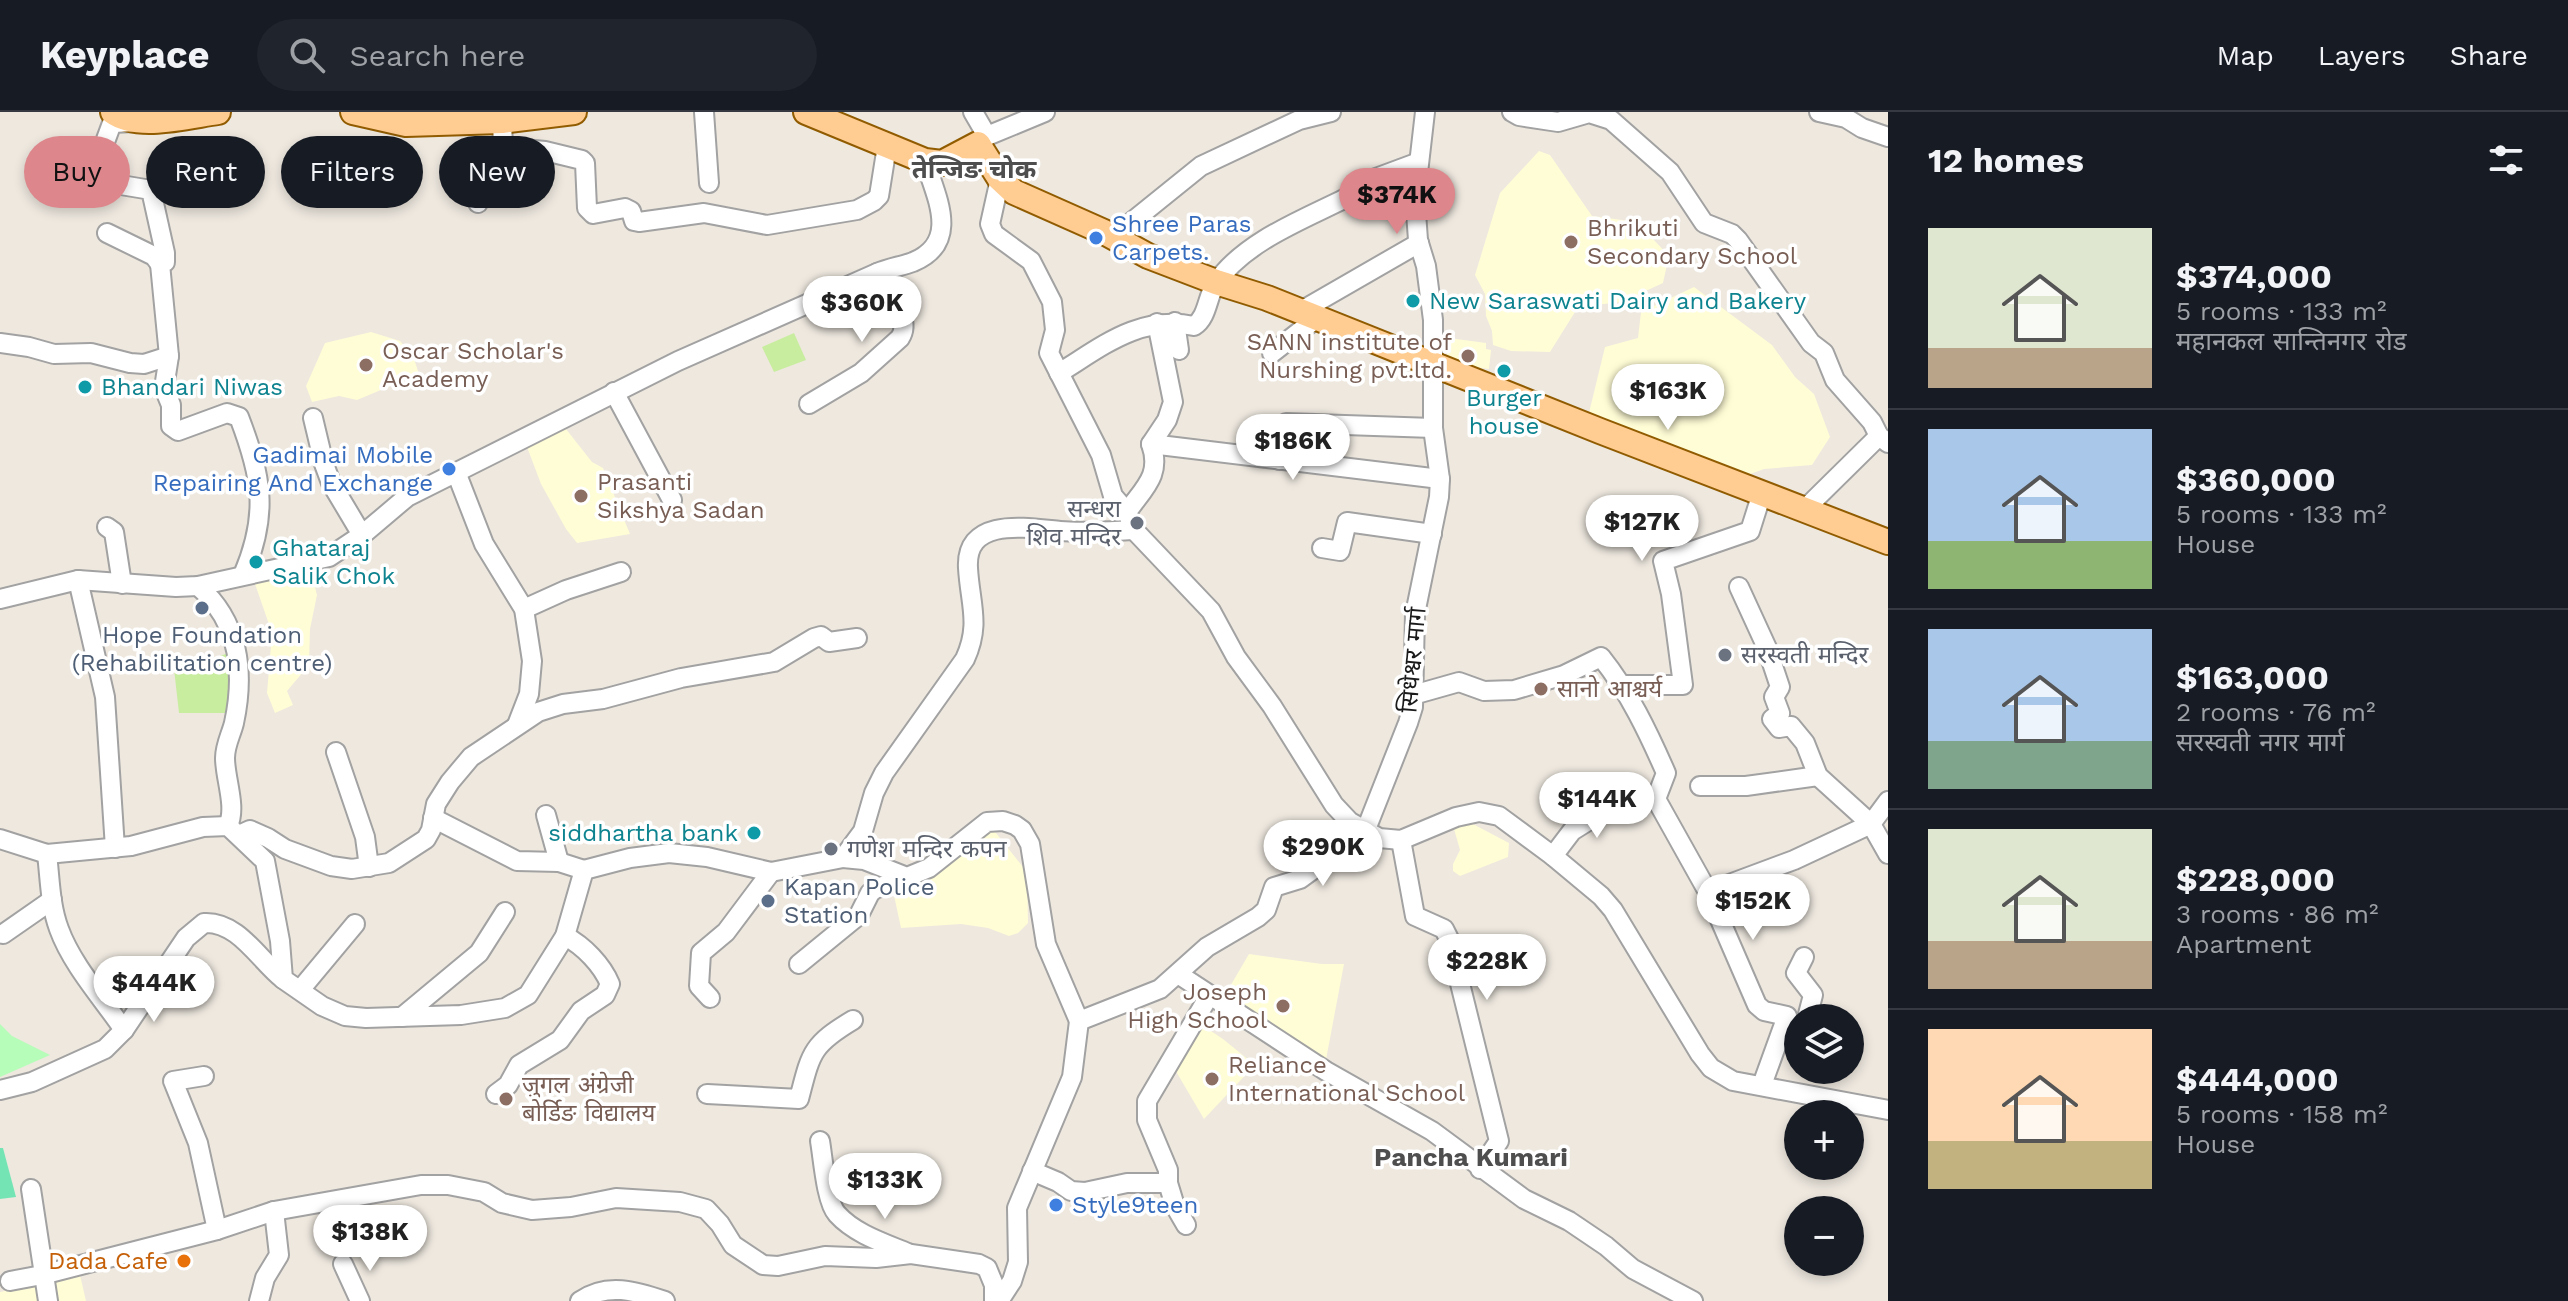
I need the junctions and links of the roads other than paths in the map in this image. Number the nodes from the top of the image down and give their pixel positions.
1 (113, 112) edge
2 (170, 112) edge
3 (218, 112) edge
4 (353, 112) edge
5 (574, 112) edge
6 (704, 112) edge
7 (806, 112) edge
8 (973, 112) edge
9 (1045, 112) edge
10 (1331, 112) edge
11 (1425, 112) edge
12 (1512, 112) edge
13 (1819, 112) edge
14 (1849, 115) edge
15 (517, 117) edge
16 (144, 121) junction
17 (508, 136) edge
18 (1888, 137) edge
19 (982, 140) junction
20 (887, 146) junction
21 (555, 153) edge
22 (937, 160) junction
23 (1419, 162) junction
24 (998, 176) junction
25 (709, 183) dead end
26 (107, 233) dead end
27 (1113, 237) junction
28 (1419, 243) junction
29 (160, 264) junction
30 (877, 273) junction
31 (1216, 282) junction
32 (1309, 314) junction
33 (1166, 323) junction
34 (0, 343) edge
35 (1179, 350) dead end
36 (1272, 353) dead end
37 (169, 356) junction
38 (1432, 363) junction
39 (1059, 373) junction
40 (614, 392) junction
41 (809, 404) dead end
42 (313, 418) dead end
43 (1433, 428) junction
44 (1883, 439) edge
45 (1151, 444) junction
46 (1280, 460) junction
47 (456, 472) junction
48 (1440, 479) junction
49 (1762, 493) junction
50 (672, 500) dead end
51 (1803, 511) junction
52 (1127, 512) junction
53 (107, 527) dead end
54 (1134, 530) junction
55 (1432, 534) junction
56 (362, 535) junction
57 (1888, 542) edge
58 (1322, 548) dead end
59 (621, 572) dead end
60 (243, 575) junction
61 (78, 580) junction
62 (122, 584) junction
63 (198, 586) junction
64 (1739, 587) dead end
65 (0, 599) edge
66 (524, 609) junction
67 (857, 638) dead end
68 (1624, 685) junction
69 (1413, 695) junction
70 (517, 725) junction
71 (336, 752) dead end
72 (1818, 776) junction
73 (1700, 786) dead end
74 (1620, 801) dead end
75 (1888, 801) edge
76 (546, 815) dead end
77 (433, 818) junction
78 (1871, 824) junction
79 (233, 830) junction
80 (1365, 832) junction
81 (0, 839) edge
82 (1401, 840) junction
83 (115, 848) junction
84 (47, 854) junction
85 (1888, 854) edge
86 (1553, 856) junction
87 (843, 858) junction
88 (559, 862) junction
89 (369, 867) junction
90 (584, 870) junction
91 (771, 872) junction
92 (907, 877) junction
93 (1708, 892) junction
94 (52, 900) junction
95 (505, 912) dead end
96 (355, 924) dead end
97 (3, 934) dead end
98 (565, 936) junction
99 (1804, 957) dead end
100 (799, 964) dead end
101 (1178, 974) junction
102 (283, 979) junction
103 (300, 990) junction
104 (1209, 996) junction
105 (710, 998) dead end
106 (1811, 1004) edge
107 (1784, 1015) edge
108 (402, 1017) junction
109 (853, 1020) dead end
110 (1079, 1021) junction
111 (124, 1030) junction
112 (1784, 1037) edge
113 (204, 1076) dead end
114 (1762, 1085) junction
115 (0, 1090) edge
116 (496, 1094) dead end
117 (707, 1094) dead end
118 (1888, 1110) edge
119 (820, 1141) dead end
120 (1480, 1169) junction
121 (1032, 1171) junction
122 (1168, 1183) junction
123 (31, 1189) dead end
124 (274, 1211) junction
125 (1186, 1225) dead end
126 (217, 1230) junction
127 (911, 1254) junction
128 (343, 1264) dead end
129 (42, 1275) junction
130 (10, 1281) dead end
131 (48, 1301) edge
132 (259, 1301) edge
133 (360, 1301) edge
134 (580, 1301) edge
135 (665, 1301) edge
136 (996, 1301) edge
137 (1693, 1301) edge

1 - 16 main road
2 - 16 street
3 - 16 main road
4 - 15 main road
5 - 15 main road
6 - 25 street
7 - 20 main road
8 - 19 street
9 - 19 street
10 - 27 street
11 - 23 street, सिधेश्वर मार्ग
12 - 44 street
13 - 14 street
14 - 18 street
15 - 17 street
16 - 29 street
19 - 22 main road
19 - 24 main road
20 - 21 street
20 - 22 main road
22 - 24 main road
22 - 30 street
23 - 28 street, सिधेश्वर मार्ग
23 - 31 street
24 - 27 main road
24 - 39 street
26 - 29 street
27 - 31 main road
28 - 32 street
28 - 38 street, सिधेश्वर मार्ग
29 - 37 street
30 - 40 street
30 - 41 street
31 - 32 main road
31 - 33 street
32 - 36 street
32 - 38 main road
33 - 35 street
33 - 39 street
33 - 45 street
34 - 37 street
37 - 60 street
38 - 43 street, सिधेश्वर मार्ग
38 - 49 main road
39 - 52 street
40 - 47 street
40 - 50 street
42 - 56 street
43 - 46 street
43 - 48 street, सिधेश्वर मार्ग
44 - 51 street
45 - 46 street
45 - 52 street
46 - 48 street
47 - 56 street
47 - 66 street
48 - 55 street, सिधेश्वर मार्ग
49 - 51 main road
49 - 68 street
51 - 57 main road
52 - 54 street
53 - 62 street
54 - 80 street
54 - 87 street
55 - 58 street
55 - 69 street, सिधेश्वर मार्ग
56 - 60 street
59 - 66 street
60 - 63 street
61 - 62 street
61 - 65 street
61 - 83 street
62 - 63 street
63 - 79 street
64 - 72 street
66 - 70 street
67 - 70 street
68 - 69 street
68 - 93 street
69 - 80 street, सिधेश्वर मार्ग
70 - 77 street
71 - 89 street
72 - 73 street
72 - 78 street
74 - 86 street
75 - 78 street
76 - 88 street
77 - 88 street
77 - 89 street
78 - 85 street
78 - 93 street
79 - 83 street
79 - 89 street
79 - 102 street
80 - 82 street
80 - 101 street
81 - 84 street
82 - 86 street
82 - 120 street
83 - 84 street
84 - 94 street
86 - 114 street
87 - 91 street
87 - 92 street
88 - 90 street
90 - 91 street
90 - 98 street
91 - 105 street
92 - 100 street
92 - 110 street
93 - 107 street
94 - 97 street
94 - 111 street
95 - 108 street
96 - 103 street
98 - 108 street
98 - 116 street
99 - 106 street
101 - 104 street
101 - 110 street
102 - 103 street
102 - 111 street
103 - 108 street
104 - 120 street
104 - 122 street
109 - 117 street
110 - 121 street
111 - 115 street
112 - 114 street
113 - 126 street
114 - 118 street
119 - 127 street
120 - 137 street
121 - 122 street
121 - 136 street
122 - 125 street
123 - 129 street
124 - 126 street
124 - 127 street
124 - 132 street
126 - 129 street
127 - 136 street
128 - 133 street
129 - 130 street
129 - 131 street
134 - 135 street

